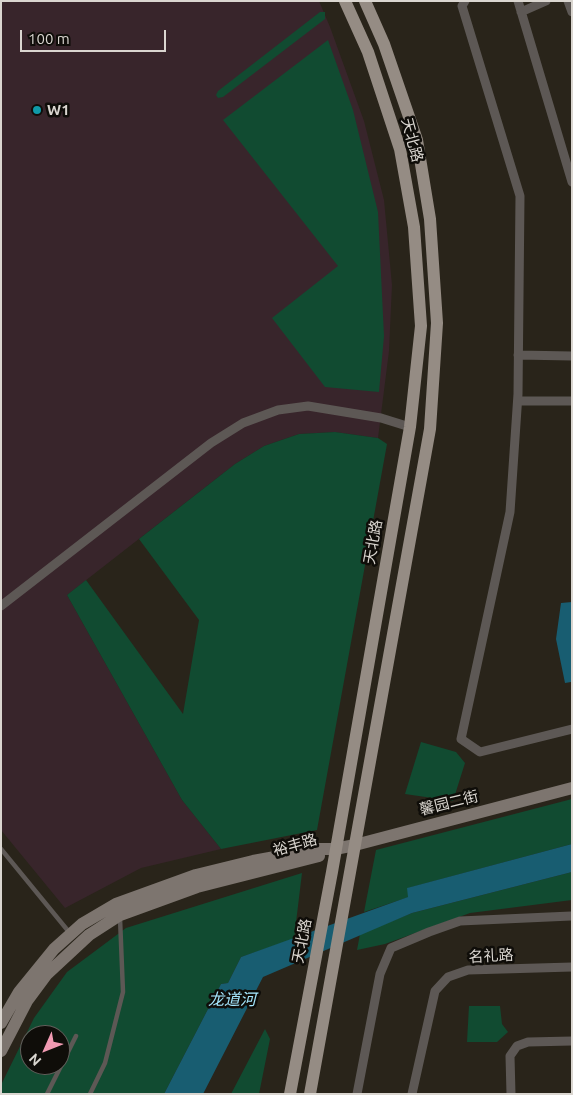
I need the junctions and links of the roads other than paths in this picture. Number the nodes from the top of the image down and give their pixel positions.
1 (344, 1) edge
2 (365, 1) edge
3 (464, 1) edge
4 (518, 1) edge
5 (546, 1) edge
6 (568, 1) edge
7 (521, 12) junction
8 (572, 12) edge
9 (572, 182) edge
10 (518, 355) junction
11 (572, 356) edge
12 (518, 401) junction
13 (572, 401) edge
14 (410, 428) junction
15 (1, 606) edge
16 (572, 729) edge
17 (572, 788) edge
18 (355, 845) junction
19 (1, 849) edge
20 (335, 849) junction
21 (120, 915) junction
22 (571, 916) edge
23 (70, 934) junction
24 (572, 967) edge
25 (1, 1022) edge
26 (76, 1036) dead end
27 (572, 1041) edge
28 (1, 1051) edge
29 (47, 1094) edge
30 (90, 1094) edge
31 (290, 1094) edge
32 (310, 1094) edge
33 (357, 1094) edge
34 (412, 1094) edge
35 (511, 1094) edge

1 - 14 main road, 天北路
2 - 18 main road, 天北路
3 - 10 street
4 - 7 street
5 - 7 street
6 - 8 street
7 - 9 street
10 - 11 street
10 - 12 street
12 - 13 street
12 - 16 street
14 - 15 street
14 - 20 main road, 天北路
17 - 18 street, 馨园二街
18 - 20 street, 馨园二街
18 - 32 main road, 天北路
19 - 23 lane
20 - 21 street, 裕丰路
20 - 23 street, 裕丰路
20 - 31 main road, 天北路
21 - 28 street, 裕丰路
21 - 30 lane
22 - 33 street
23 - 25 street, 裕丰路
24 - 34 street, 名礼路
26 - 29 lane
27 - 35 street

